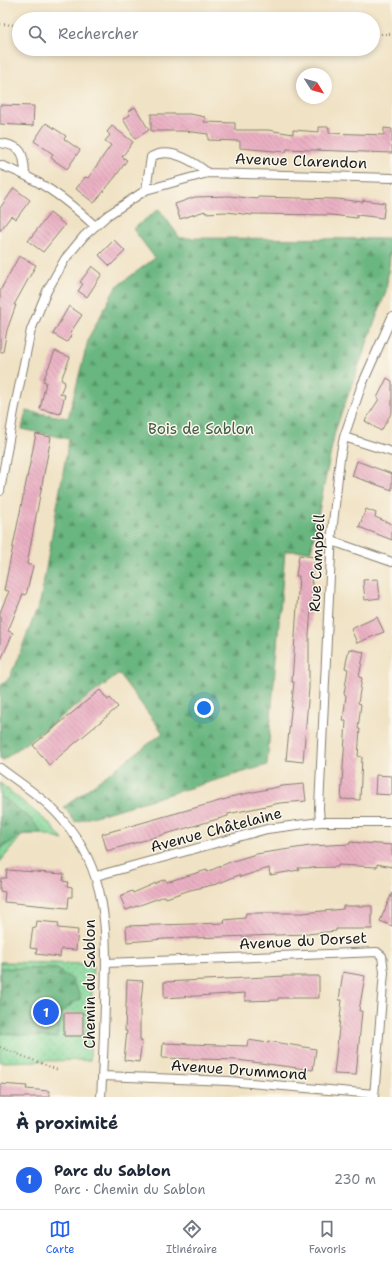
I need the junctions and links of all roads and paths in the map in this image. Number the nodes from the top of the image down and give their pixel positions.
1 (0, 24) edge
2 (12, 25) edge
3 (380, 34) edge
4 (392, 34) edge
5 (0, 143) edge
6 (0, 165) edge
7 (208, 173) junction
8 (25, 174) junction
9 (392, 178) edge
10 (146, 190) junction
11 (95, 226) junction
12 (392, 317) edge
13 (344, 437) junction
14 (392, 452) edge
15 (0, 491) edge
16 (332, 541) junction
17 (392, 562) edge
18 (0, 768) edge
19 (320, 822) junction
20 (392, 822) edge
21 (96, 876) junction
22 (106, 963) junction
23 (0, 1047) edge
24 (58, 1070) dead end
25 (102, 1076) junction
26 (374, 1096) edge
27 (101, 1097) edge

1 - 2 path
3 - 4 path
5 - 8 street
6 - 8 street
7 - 9 street, Avenue Clarendon
7 - 10 street, Avenue Clarendon
7 - 10 street
8 - 11 street
10 - 11 street, Avenue Clarendon
11 - 15 street, Avenue Clarendon
12 - 13 street, Rue Campbell
13 - 14 street
13 - 16 street, Rue Campbell
16 - 17 street
16 - 19 street, Rue Campbell
18 - 21 street, Chemin du Sablon
19 - 20 street, Avenue Châtelaine
19 - 21 street, Avenue Châtelaine
21 - 22 street, Chemin du Sablon
22 - 25 street, Chemin du Sablon
22 - 26 street, Avenue du Dorset
23 - 24 path
25 - 26 street, Avenue Drummond
25 - 27 street, Chemin du Sablon

